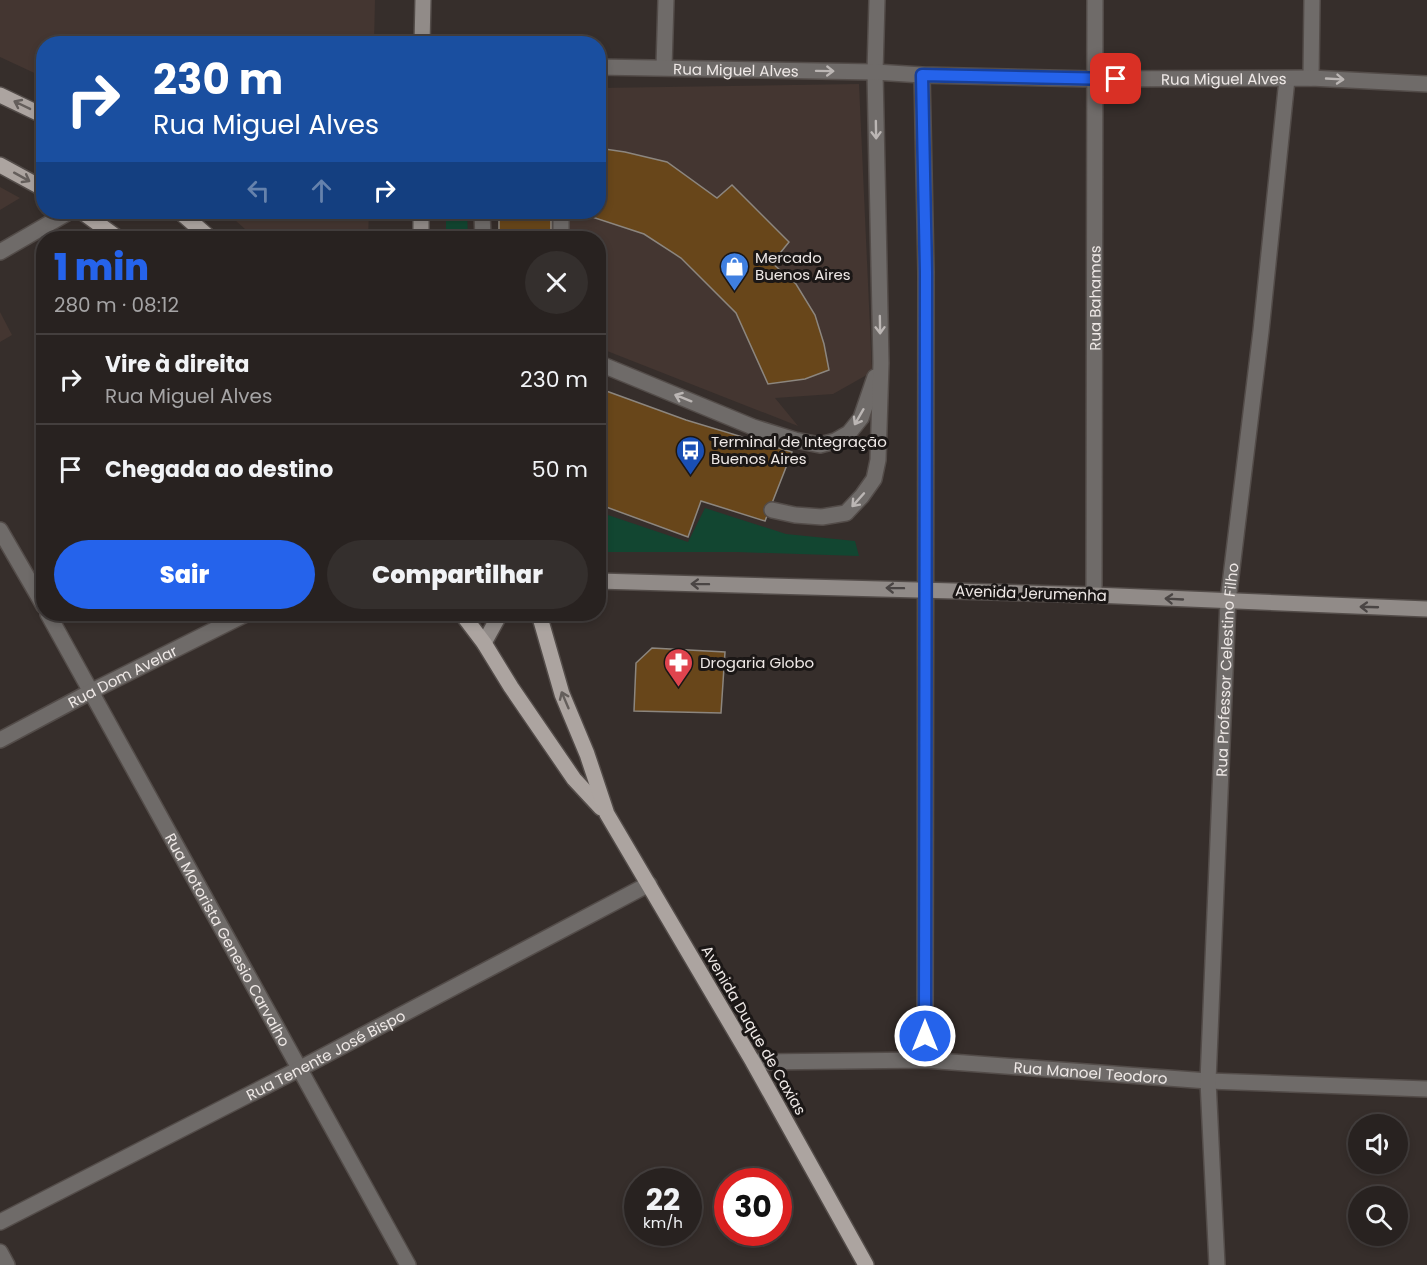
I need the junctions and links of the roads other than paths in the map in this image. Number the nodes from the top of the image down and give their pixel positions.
1 (423, 0) edge
2 (666, 0) edge
3 (877, 0) edge
4 (1095, 0) edge
5 (1312, 0) edge
6 (422, 36) edge
7 (606, 67) edge
8 (664, 68) junction
9 (875, 72) junction
10 (922, 75) junction
11 (1311, 78) junction
12 (1094, 79) junction
13 (1287, 80) junction
14 (1427, 84) edge
15 (0, 94) edge
16 (36, 112) edge
17 (0, 165) edge
18 (36, 185) edge
19 (57, 219) edge
20 (92, 219) edge
21 (188, 219) edge
22 (36, 231) edge
23 (36, 231) edge
24 (108, 231) edge
25 (202, 231) edge
26 (0, 252) edge
27 (880, 363) junction
28 (606, 366) edge
29 (772, 510) dead end
30 (0, 530) edge
31 (606, 581) edge
32 (924, 589) junction
33 (36, 592) edge
34 (1094, 595) junction
35 (1228, 602) junction
36 (1427, 609) edge
37 (52, 621) edge
38 (232, 621) edge
39 (467, 621) edge
40 (496, 621) edge
41 (541, 621) edge
42 (484, 643) junction
43 (92, 691) junction
44 (0, 741) edge
45 (608, 814) junction
46 (649, 884) junction
47 (925, 1060) junction
48 (753, 1062) junction
49 (299, 1069) junction
50 (1208, 1081) junction
51 (1427, 1089) edge
52 (0, 1222) edge
53 (0, 1252) edge
54 (7, 1265) edge
55 (408, 1265) edge
56 (866, 1265) edge
57 (1217, 1265) edge

1 - 6 main road
2 - 8 street
3 - 9 street
4 - 12 street, Rua Bahamas
5 - 11 street
7 - 8 street, Rua Miguel Alves
8 -> 9 street, Rua Miguel Alves
9 - 10 street, Rua Miguel Alves
9 -> 27 street
10 - 12 street, Rua Miguel Alves
10 - 32 street
11 - 13 street, Rua Miguel Alves
11 -> 14 street, Rua Miguel Alves
12 - 13 street, Rua Miguel Alves
12 - 34 street, Rua Bahamas
13 - 35 street, Rua Professor Celestino Filho
16 -> 15 main road
17 -> 18 main road
19 - 22 street
20 - 24 main road
21 - 25 main road
23 - 26 street
27 -> 28 street
27 -> 29 street
30 - 33 street
32 -> 31 main road, Avenida Jerumenha
32 - 34 main road, Avenida Jerumenha
32 - 47 street
35 -> 34 main road, Avenida Jerumenha
36 -> 35 main road, Avenida Jerumenha
35 - 50 street, Rua Professor Celestino Filho
37 - 43 street, Rua Motorista Genesio Carvalho
38 - 43 street, Rua Dom Avelar
39 - 42 main road, Avenida Duque de Caxias
40 - 42 main road
45 -> 41 main road, Avenida Duque de Caxias
42 - 45 main road, Avenida Duque de Caxias
43 - 44 street, Rua Dom Avelar
43 - 49 street, Rua Motorista Genesio Carvalho
45 - 46 main road, Avenida Duque de Caxias
46 - 48 main road, Avenida Duque de Caxias
46 - 49 street, Rua Tenente José Bispo
47 - 48 street, Rua Manoel Teodoro
47 - 50 street, Rua Manoel Teodoro
48 - 56 main road, Avenida Duque de Caxias
49 - 52 street, Rua Tenente José Bispo
49 - 55 street, Rua Motorista Genesio Carvalho
50 - 51 street, Rua Manoel Teodoro
50 - 57 street, Rua Professor Celestino Filho
53 - 54 street

